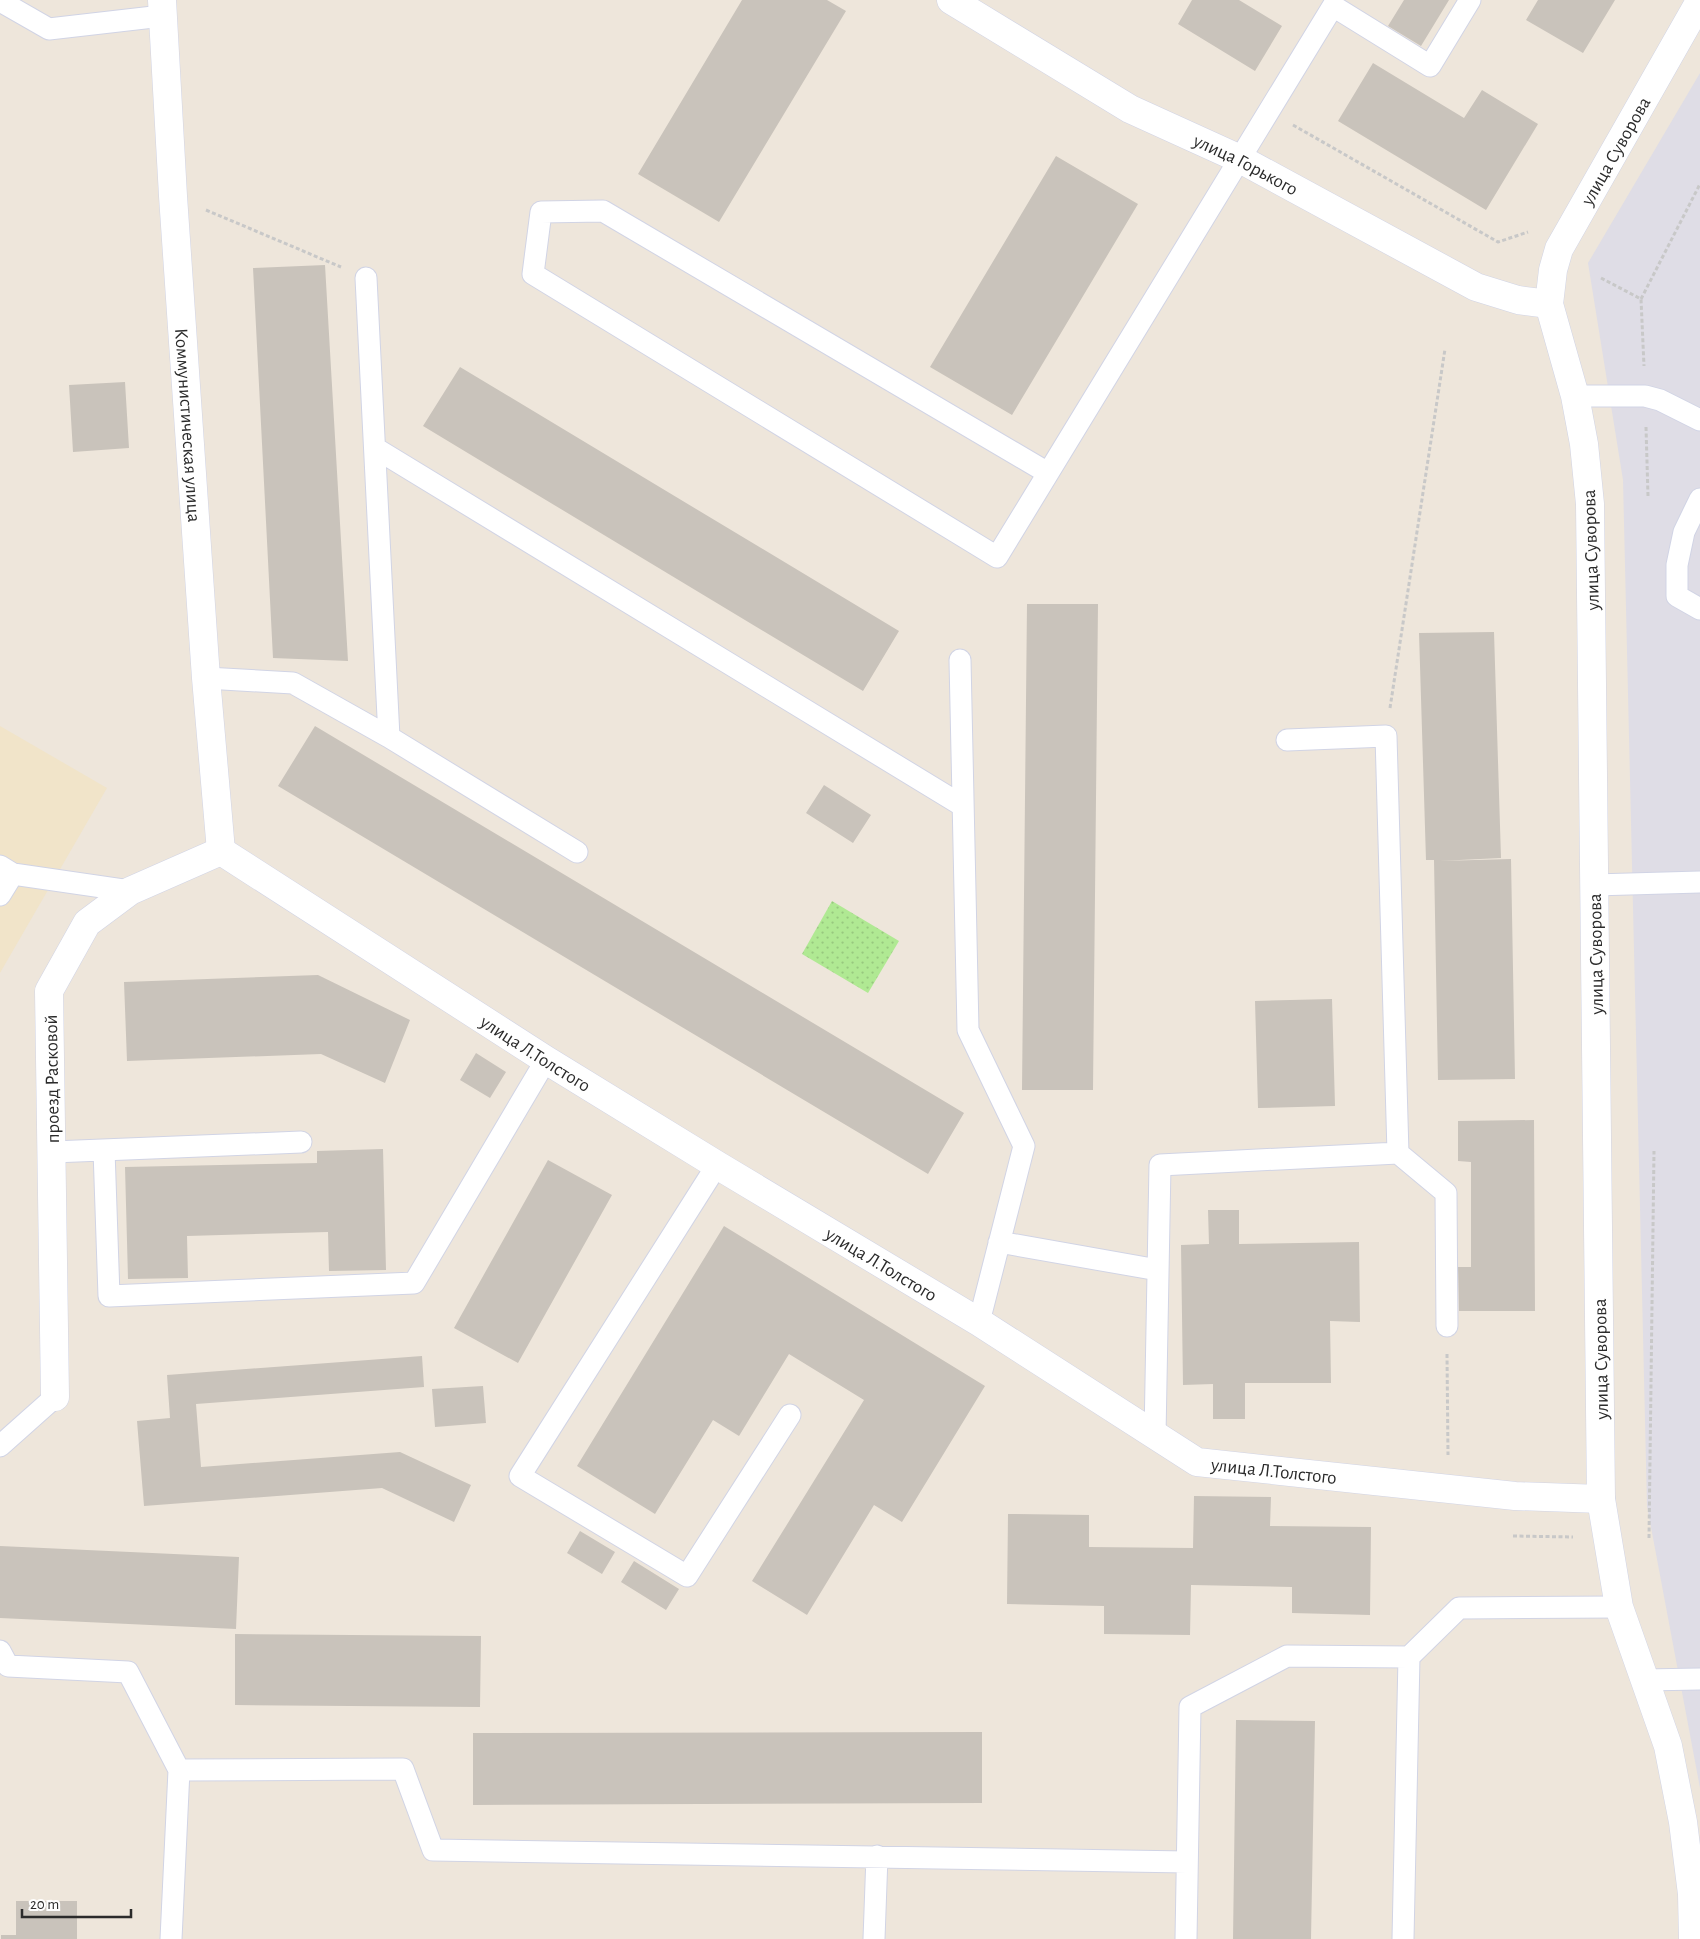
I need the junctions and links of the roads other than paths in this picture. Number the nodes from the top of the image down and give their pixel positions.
1 (951, 0) edge
2 (1470, 0) edge
3 (0, 1) edge
4 (1700, 1) edge
5 (162, 8) edge
6 (1240, 159) junction
7 (366, 278) road end
8 (1549, 304) junction
9 (1575, 396) junction
10 (1700, 420) edge
11 (375, 448) junction
12 (1048, 473) junction
13 (1700, 499) edge
14 (1700, 610) edge
15 (960, 660) dead end
16 (206, 678) junction
17 (389, 737) junction
18 (1287, 740) dead end
19 (963, 806) junction
20 (221, 851) junction
21 (578, 852) dead end
22 (6, 870) edge
23 (1700, 882) edge
24 (1594, 885) junction
25 (130, 891) junction
26 (0, 894) edge
27 (546, 1060) junction
28 (301, 1142) dead end
29 (104, 1150) junction
30 (53, 1152) junction
31 (1398, 1154) junction
32 (717, 1165) junction
33 (999, 1242) junction
34 (1158, 1270) junction
35 (979, 1322) junction
36 (1447, 1326) road end
37 (55, 1397) joint
38 (790, 1415) dead end
39 (1155, 1436) junction
40 (0, 1446) edge
41 (1601, 1499) junction
42 (1619, 1607) junction
43 (1409, 1657) junction
44 (3, 1664) edge
45 (1700, 1679) edge
46 (1645, 1680) junction
47 (179, 1770) junction
48 (877, 1856) junction
49 (1187, 1862) junction
50 (171, 1939) edge
51 (874, 1939) edge
52 (1186, 1939) edge
53 (1403, 1939) edge
54 (1693, 1939) edge

1 - 6 street, улица Горького
2 - 6 lane
3 - 5 lane
4 - 8 street, улица Суворова
5 - 16 street, Коммунистическая улица
6 - 8 street, улица Горького
6 - 12 lane
7 - 11 lane
8 - 9 street, улица Суворова
9 - 10 lane
9 - 24 street, улица Суворова
11 - 17 lane
11 - 19 lane
12 - 12 lane
13 - 14 lane
15 - 19 lane
16 - 17 lane
16 - 20 street, Коммунистическая улица
17 - 21 lane
18 - 31 lane
19 - 33 lane
20 - 25 street, проезд Расковой
20 - 27 street, улица Л.Толстого
22 - 25 lane
22 - 26 lane
23 - 24 lane
24 - 41 street, улица Суворова
25 - 30 street, проезд Расковой
27 - 29 lane
27 - 32 street, улица Л.Толстого
28 - 29 lane
29 - 30 lane
30 - 37 street, проезд Расковой
31 - 34 lane
31 - 36 lane
32 - 35 street, улица Л.Толстого
32 - 38 lane
33 - 34 lane
33 - 35 lane
34 - 39 lane
35 - 39 street, улица Л.Толстого
37 - 40 lane
39 - 41 street, улица Л.Толстого
41 - 42 street, улица Суворова
42 - 43 lane
42 - 46 street, улица Суворова
43 - 49 lane
43 - 53 lane
44 - 47 lane
45 - 46 lane
46 - 54 street, улица Суворова
47 - 48 lane
47 - 50 lane
48 - 49 lane
48 - 51 lane
49 - 52 lane

